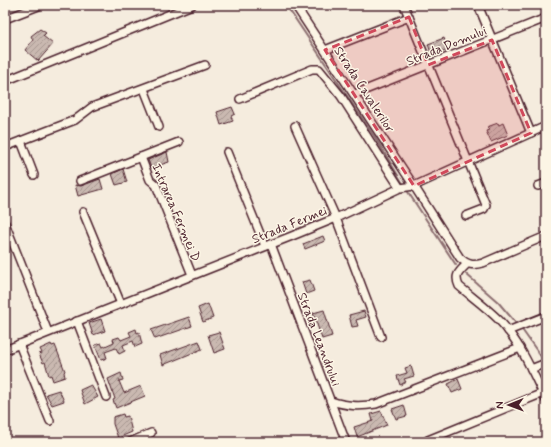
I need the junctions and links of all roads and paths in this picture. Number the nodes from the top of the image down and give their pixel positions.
1 (41, 5) edge
2 (192, 5) edge
3 (295, 5) edge
4 (404, 5) edge
5 (478, 5) edge
6 (409, 17) junction
7 (546, 18) edge
8 (5, 19) edge
9 (492, 40) junction
10 (325, 50) junction
11 (428, 65) junction
12 (205, 66) dead end
13 (5, 81) edge
14 (144, 89) junction
15 (355, 94) junction
16 (240, 99) dead end
17 (295, 126) dead end
18 (546, 126) edge
19 (159, 127) dead end
20 (530, 133) junction
21 (21, 141) junction
22 (179, 142) dead end
23 (5, 147) edge
24 (227, 152) dead end
25 (141, 157) junction
26 (468, 161) junction
27 (34, 175) dead end
28 (80, 181) dead end
29 (546, 183) edge
30 (411, 186) junction
31 (538, 186) dead end
32 (400, 188) junction
33 (83, 212) dead end
34 (466, 216) dead end
35 (336, 218) junction
36 (5, 223) edge
37 (546, 236) edge
38 (268, 245) junction
39 (467, 264) junction
40 (192, 275) junction
41 (121, 304) junction
42 (546, 316) edge
43 (77, 321) junction
44 (508, 331) junction
45 (48, 332) junction
46 (381, 337) dead end
47 (19, 344) junction
48 (520, 348) junction
49 (5, 350) edge
50 (546, 364) edge
51 (531, 369) junction
52 (543, 393) junction
53 (106, 397) dead end
54 (546, 400) edge
55 (330, 401) junction
56 (50, 421) dead end
57 (151, 433) dead end
58 (428, 440) dead end
59 (130, 442) edge
60 (346, 442) edge

1 - 8 street
2 - 13 street
3 - 10 street, Strada Cavalerilor
4 - 6 street
5 - 9 street
6 - 10 street
6 - 11 street
7 - 9 street, Strada Domului
9 - 11 street, Strada Domului
9 - 20 street
10 - 15 street, Strada Cavalerilor
11 - 15 street, Strada Domului
11 - 26 street
12 - 14 street
14 - 19 street
14 - 21 street
15 - 30 street, Strada Cavalerilor
16 - 32 street
17 - 35 street
18 - 20 street, Strada Fermei
20 - 26 street, Strada Fermei
21 - 23 street
21 - 27 street
22 - 25 street, Intrarea Fermei D
24 - 38 street, Strada Leandrului
25 - 28 street, Intrarea Fermei D
25 - 40 street, Intrarea Fermei D
26 - 30 street, Strada Fermei
26 - 34 street
29 - 31 street
30 - 32 street, Strada Fermei
30 - 39 street
32 - 35 street, Strada Fermei
33 - 41 street
35 - 38 street, Strada Fermei
35 - 46 street
36 - 45 street
37 - 39 street
38 - 40 street, Strada Fermei
38 - 55 street, Strada Leandrului
39 - 44 street
40 - 41 street, Strada Fermei
41 - 43 street, Strada Fermei
42 - 44 street
43 - 45 street, Strada Fermei
43 - 53 street
44 - 48 street
45 - 47 street, Strada Fermei
47 - 49 street, Strada Fermei
47 - 56 street
48 - 51 street
48 - 55 street
50 - 51 street
51 - 52 street
52 - 54 street
52 - 58 street
55 - 60 street, Strada Leandrului
57 - 59 street

